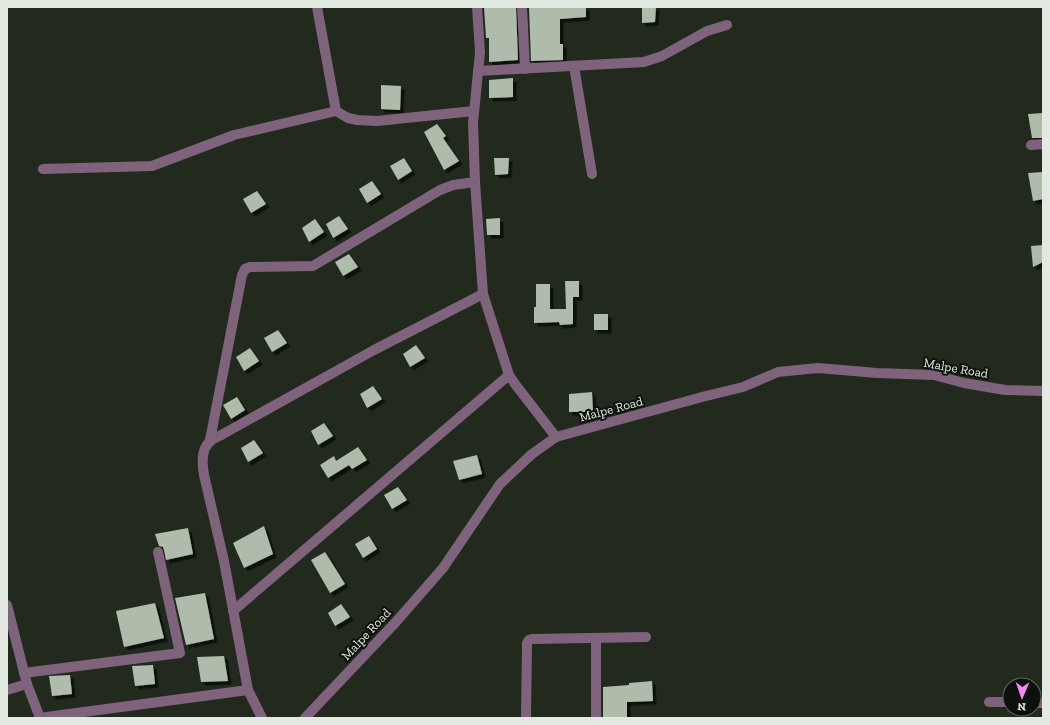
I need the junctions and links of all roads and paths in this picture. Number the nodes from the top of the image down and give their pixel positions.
1 (317, 7) edge
2 (477, 7) edge
3 (522, 7) edge
4 (727, 25) dead end
5 (574, 66) junction
6 (525, 69) junction
7 (478, 71) junction
8 (336, 111) junction
9 (474, 111) junction
10 (1043, 144) edge
11 (1031, 145) dead end
12 (43, 169) dead end
13 (592, 174) dead end
14 (475, 182) junction
15 (483, 294) junction
16 (509, 375) junction
17 (1043, 391) edge
18 (556, 437) junction
19 (210, 440) junction
20 (158, 552) dead end
21 (7, 605) edge
22 (233, 611) junction
23 (646, 637) dead end
24 (596, 638) junction
25 (24, 673) junction
26 (27, 684) junction
27 (7, 690) edge
28 (248, 690) junction
29 (989, 702) dead end
30 (1002, 702) edge
31 (40, 718) edge
32 (262, 718) edge
33 (305, 718) edge
34 (526, 718) edge
35 (596, 718) edge

1 - 8 street
2 - 7 street
3 - 6 street
4 - 5 street
5 - 6 street
5 - 13 street
6 - 7 street
7 - 9 street
8 - 9 street
8 - 12 street
9 - 14 street
10 - 11 street
14 - 15 street
14 - 19 street
15 - 16 street
15 - 19 street
16 - 18 street
16 - 22 street
17 - 18 street, Malpe Road
18 - 33 street, Malpe Road
19 - 22 street
20 - 25 street
21 - 25 street
22 - 28 street
23 - 24 street
24 - 34 street
24 - 35 street
25 - 26 street
26 - 27 street
26 - 31 street
28 - 31 street
28 - 32 street
29 - 30 street

